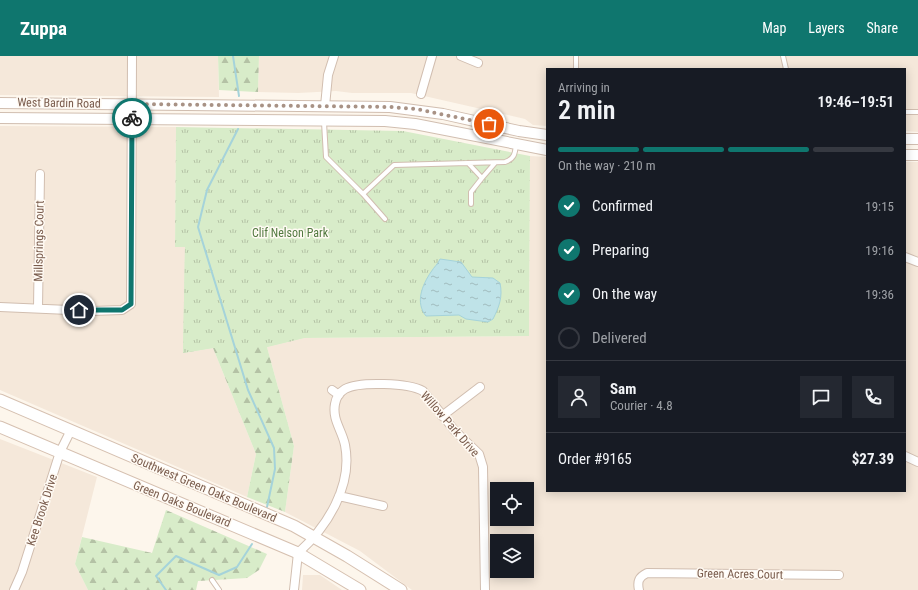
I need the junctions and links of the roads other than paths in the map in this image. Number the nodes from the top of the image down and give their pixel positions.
1 (132, 56) edge
2 (334, 56) edge
3 (432, 56) edge
4 (461, 56) edge
5 (576, 56) edge
6 (783, 56) edge
7 (478, 63) dead end
8 (576, 68) edge
9 (786, 68) edge
10 (421, 94) dead end
11 (0, 103) edge
12 (132, 104) junction
13 (307, 106) junction
14 (325, 106) junction
15 (344, 107) junction
16 (906, 112) edge
17 (918, 112) edge
18 (0, 118) edge
19 (132, 118) junction
20 (324, 122) junction
21 (519, 131) junction
22 (546, 135) edge
23 (906, 138) edge
24 (918, 139) edge
25 (516, 145) junction
26 (546, 150) edge
27 (906, 155) edge
28 (918, 155) edge
29 (495, 162) junction
30 (468, 163) junction
31 (40, 174) dead end
32 (482, 178) junction
33 (363, 194) junction
34 (471, 204) dead end
35 (385, 219) dead end
36 (906, 258) edge
37 (918, 262) edge
38 (0, 307) edge
39 (38, 308) junction
40 (480, 387) dead end
41 (0, 400) edge
42 (442, 416) junction
43 (0, 427) edge
44 (71, 430) junction
45 (60, 452) junction
46 (906, 456) edge
47 (918, 462) edge
48 (339, 496) junction
49 (383, 506) dead end
50 (315, 538) junction
51 (298, 552) junction
52 (839, 575) dead end
53 (212, 580) dead end
54 (18, 588) edge
55 (219, 590) edge
56 (294, 590) edge
57 (360, 590) edge
58 (401, 590) edge
59 (485, 590) edge
60 (639, 590) edge

1 - 12 street
2 - 14 street
3 - 10 street
4 - 7 street
5 - 8 lane
6 - 9 lane
11 - 12 street, West Bardin Road
12 - 13 street, West Bardin Road
12 - 19 street
13 - 14 street, West Bardin Road
13 - 20 street
14 - 15 street, West Bardin Road
15 - 20 street
15 - 21 street, West Bardin Road
16 - 17 lane
18 - 19 street, West Bardin Road
19 - 20 street, West Bardin Road
19 - 39 street
20 - 25 street, West Bardin Road
20 - 33 lane
21 - 22 street, West Bardin Road
21 - 25 street
23 - 24 street
25 - 26 street, West Bardin Road
25 - 29 lane
27 - 28 street
29 - 30 lane
29 - 32 lane
30 - 32 lane
30 - 33 lane
31 - 39 street, Millsprings Court
32 - 34 lane
33 - 35 lane
36 - 37 street
38 - 39 street
40 - 42 street
41 - 44 main road, Southwest Green Oaks Boulevard
42 - 48 street, Willow Park Drive
42 - 59 street, Willow Park Drive
43 - 45 main road, Green Oaks Boulevard
44 - 45 street, Kee Brook Drive
44 - 50 main road, Southwest Green Oaks Boulevard
45 - 51 main road, Green Oaks Boulevard
45 - 54 street, Kee Brook Drive
46 - 47 street
48 - 49 street
48 - 50 street
50 - 51 street
50 - 58 main road, Southwest Green Oaks Boulevard
51 - 56 street
51 - 57 main road, Green Oaks Boulevard
52 - 60 street, Green Acres Court
53 - 55 lane

